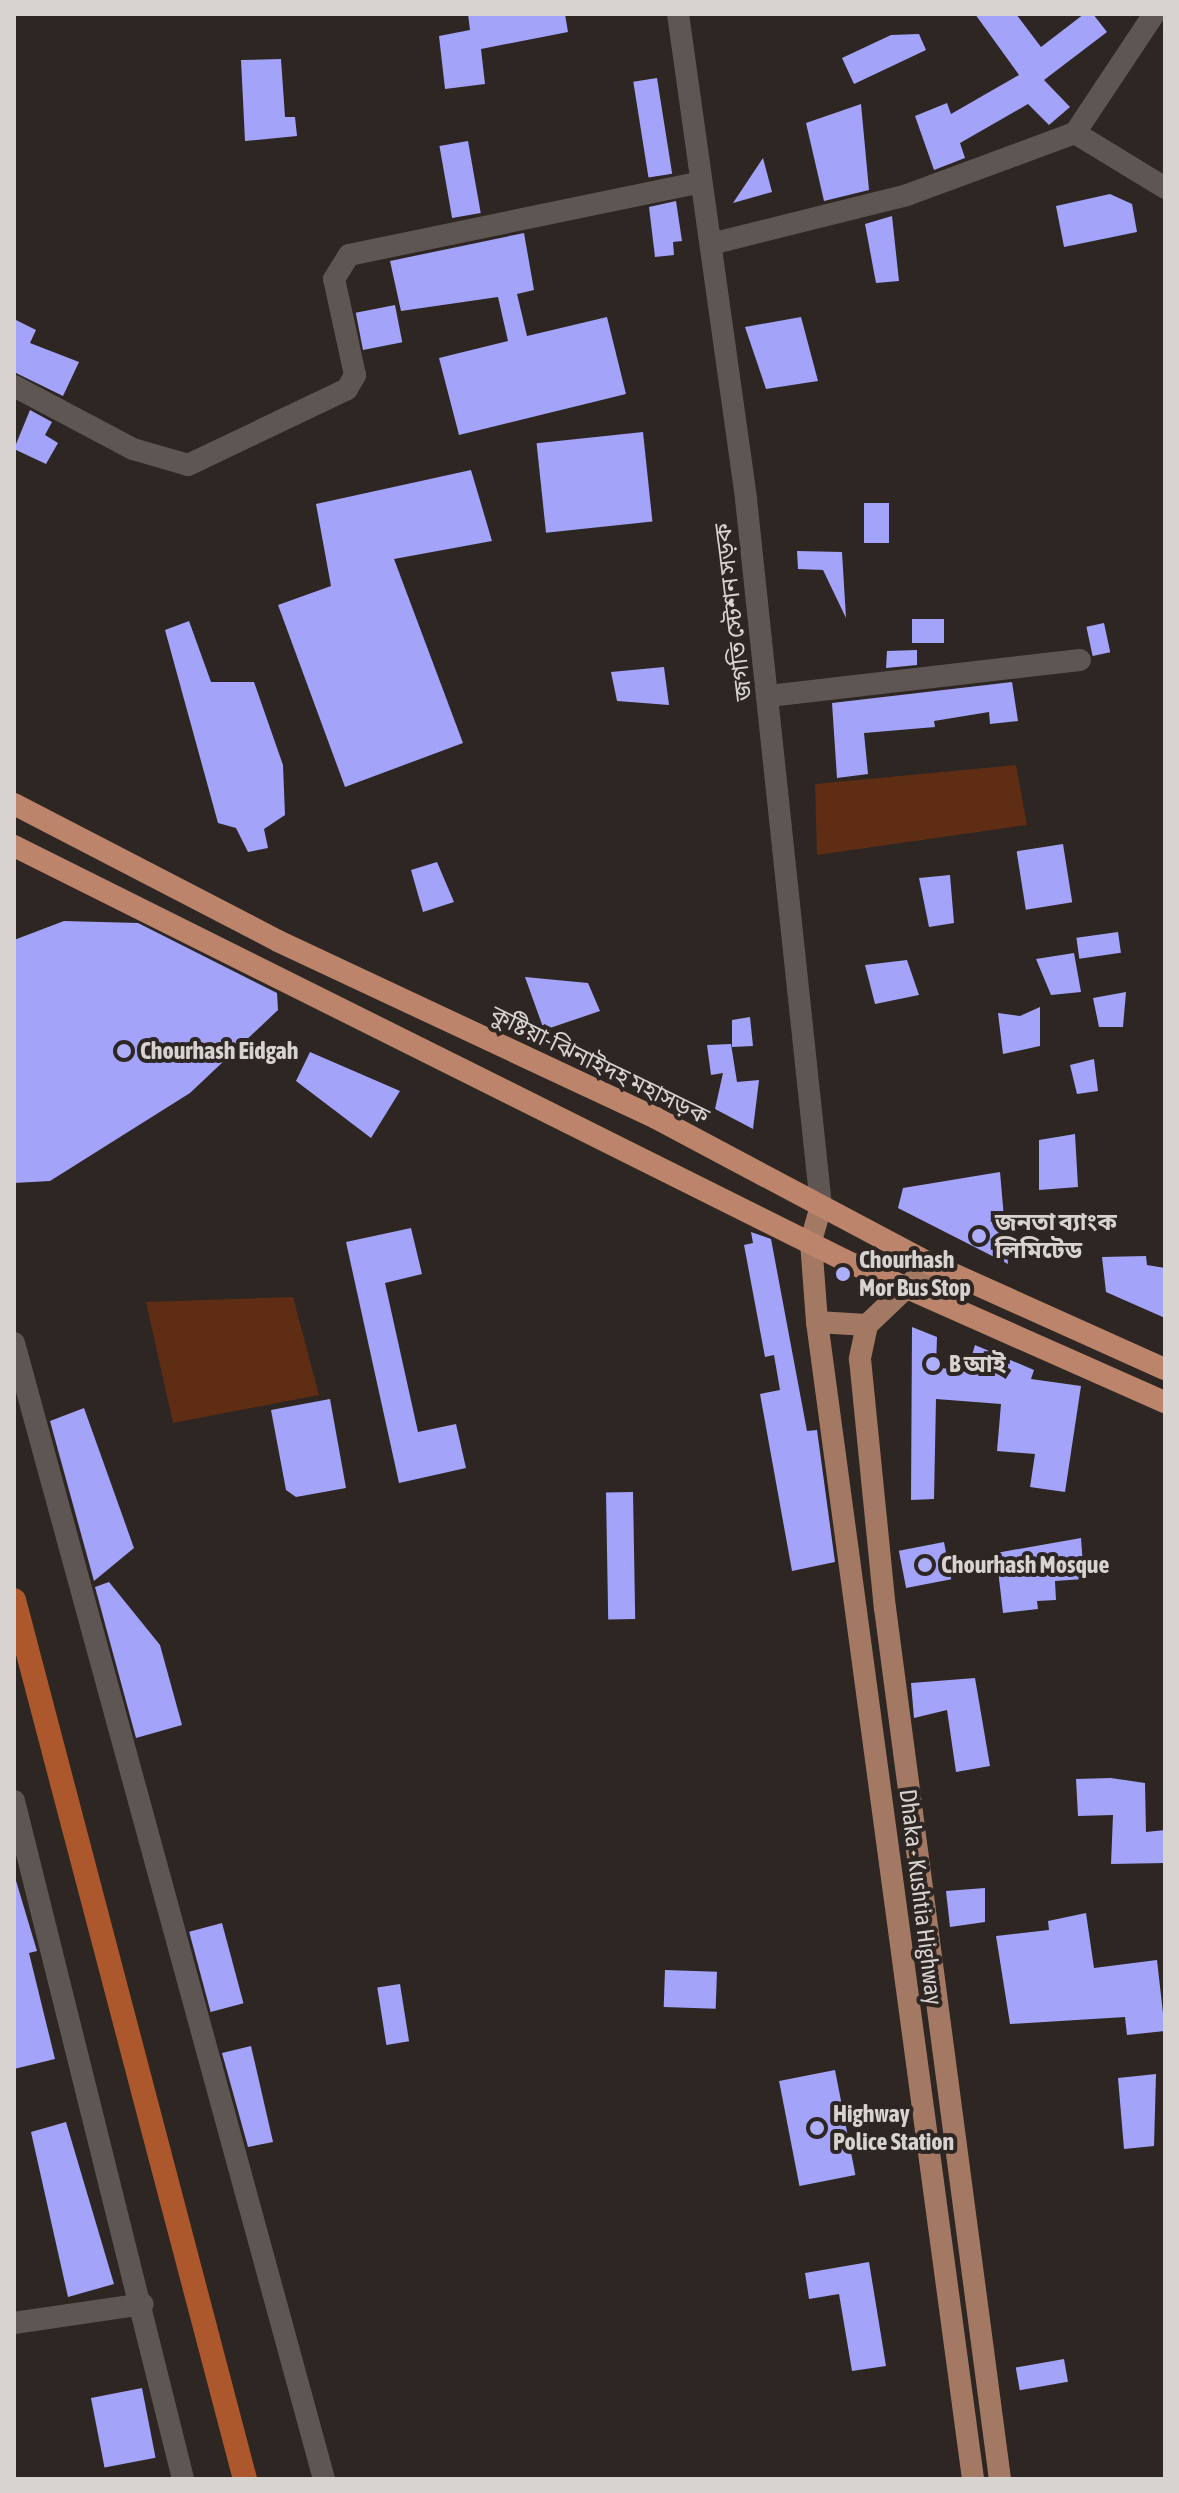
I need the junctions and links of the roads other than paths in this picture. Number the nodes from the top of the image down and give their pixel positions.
1 (678, 14) edge
2 (1154, 14) edge
3 (1075, 133) junction
4 (701, 182) junction
5 (1165, 188) edge
6 (715, 243) junction
7 (14, 386) edge
8 (1080, 660) dead end
9 (769, 696) junction
10 (14, 804) edge
11 (14, 846) edge
12 (262, 933) junction
13 (242, 959) junction
14 (821, 1206) junction
15 (811, 1242) junction
16 (931, 1264) junction
17 (905, 1286) junction
18 (817, 1322) junction
19 (867, 1325) junction
20 (14, 1343) edge
21 (1165, 1369) edge
22 (1165, 1402) edge
23 (14, 1801) edge
24 (944, 2053) junction
25 (915, 2057) junction
26 (143, 2304) junction
27 (14, 2323) edge
28 (986, 2375) junction
29 (959, 2378) junction
30 (183, 2479) edge
31 (324, 2479) edge
32 (973, 2479) edge
33 (1000, 2479) edge

1 - 4 street, জগতি স্টেশন সড়ক
2 - 3 street
3 - 5 street
3 - 6 street
4 - 6 street, জগতি স্টেশন সড়ক
4 - 7 street
6 - 9 street, জগতি স্টেশন সড়ক
8 - 9 street
9 - 14 street, জগতি স্টেশন সড়ক
10 - 12 highway, কুষ্টিয়া-ঝিনাইদহ মহাসড়ক
11 - 13 highway
12 - 13 highway
12 - 14 highway, কুষ্টিয়া-ঝিনাইদহ মহাসড়ক
13 - 15 highway
14 - 15 main road, Dhaka - Kushtia Highway
14 - 16 highway, কুষ্টিয়া-ঝিনাইদহ মহাসড়ক
15 - 17 highway
15 - 18 main road, Dhaka - Kushtia Highway
16 - 17 main road
16 - 21 highway, কুষ্টিয়া-ঝিনাইদহ মহাসড়ক
17 - 19 main road
17 - 22 highway
18 - 19 main road
18 - 25 main road, Dhaka - Kushtia Highway
19 - 24 main road, Dhaka - Kushtia Highway
20 - 31 street
23 - 26 street
24 - 25 main road
24 - 28 main road, Dhaka - Kushtia Highway
25 - 29 main road, Dhaka - Kushtia Highway
26 - 27 street
26 - 30 street
28 - 29 main road
28 - 33 main road, Dhaka - Kushtia Highway
29 - 32 main road, Dhaka - Kushtia Highway

